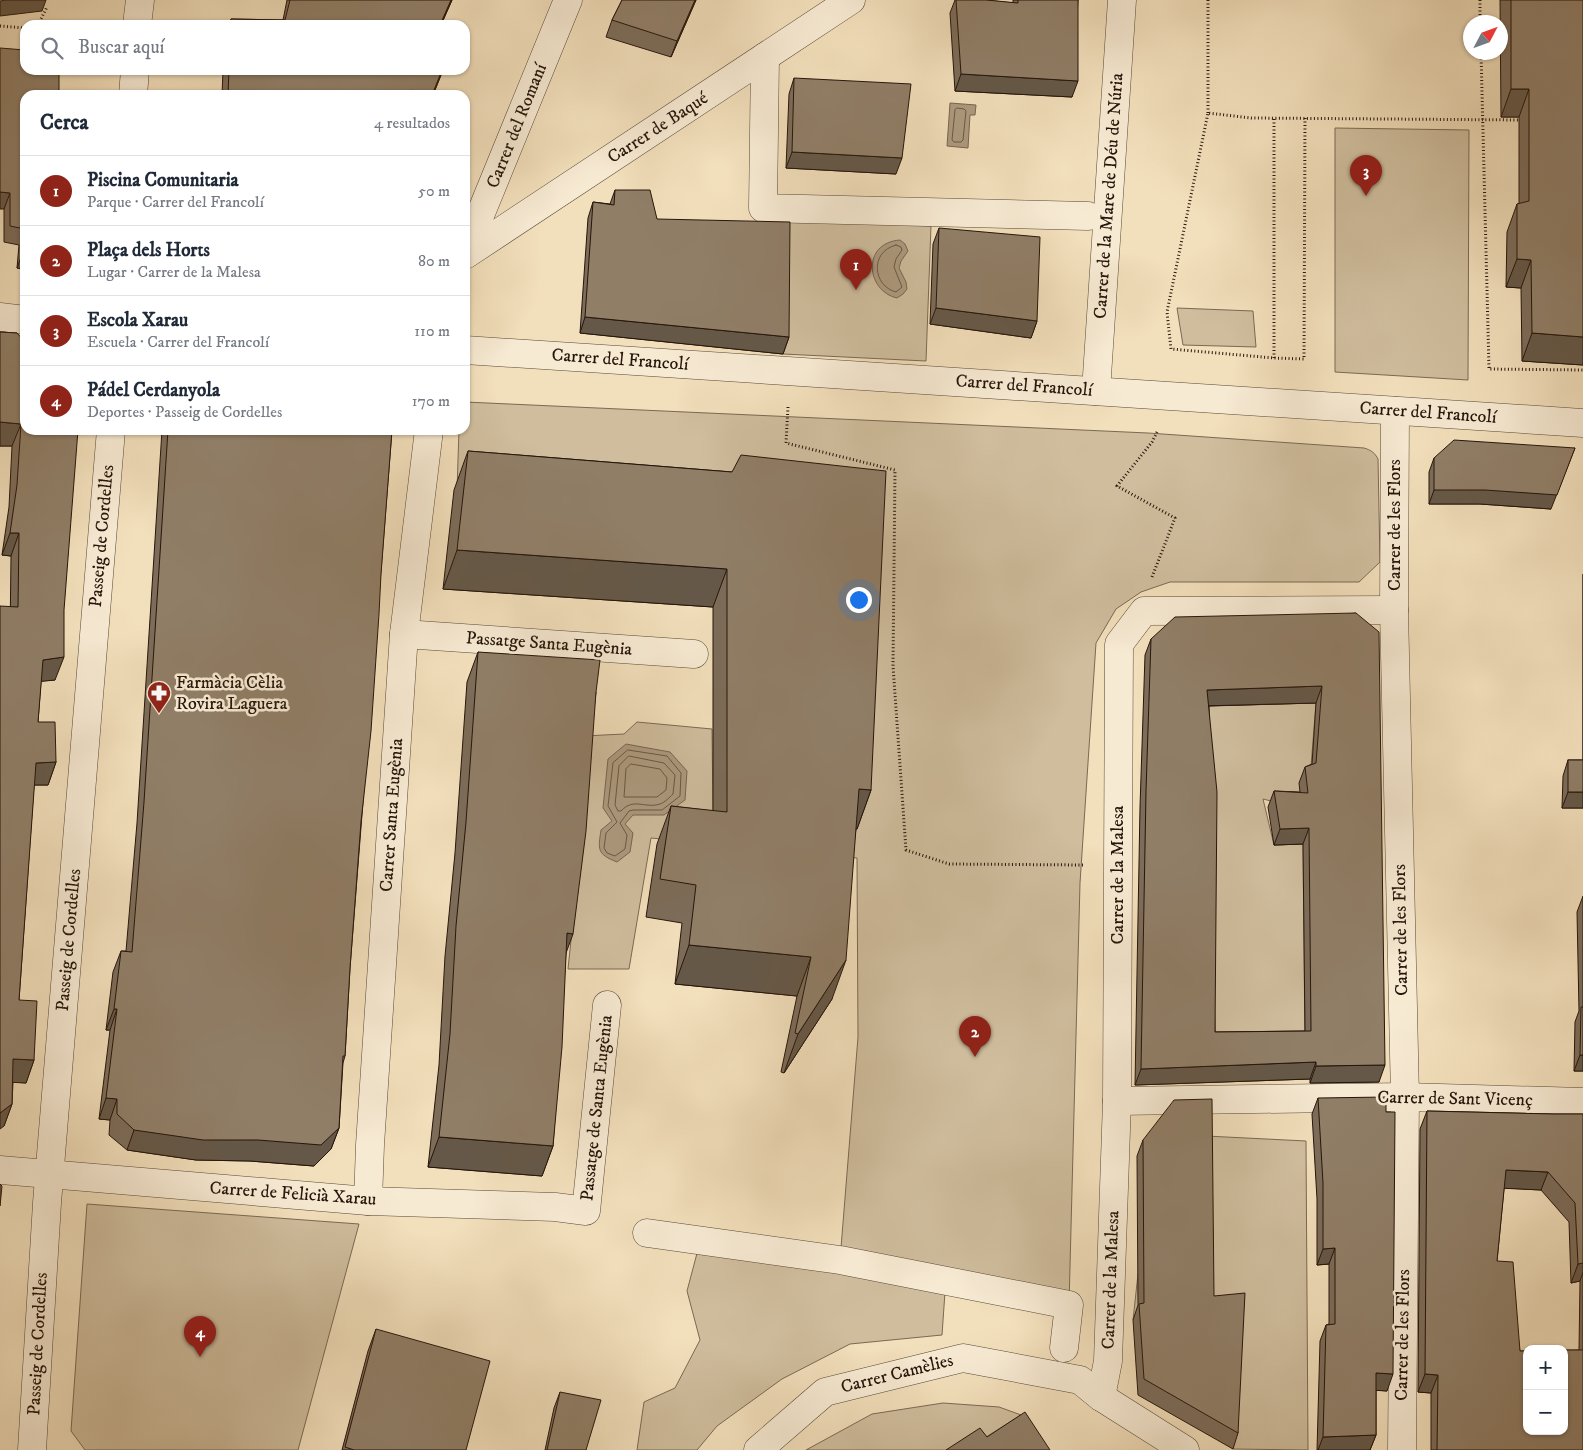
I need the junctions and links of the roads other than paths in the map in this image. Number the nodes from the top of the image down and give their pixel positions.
1 (140, 0) edge
2 (568, 0) edge
3 (851, 0) edge
4 (1122, 0) edge
5 (138, 20) edge
6 (765, 57) junction
7 (135, 75) edge
8 (133, 90) edge
9 (1088, 216) dead end
10 (470, 242) edge
11 (470, 251) edge
12 (0, 318) edge
13 (20, 320) edge
14 (470, 350) edge
15 (1096, 391) junction
16 (1395, 411) junction
17 (1583, 423) edge
18 (111, 435) edge
19 (428, 435) edge
20 (1394, 610) junction
21 (404, 634) junction
22 (694, 654) dead end
23 (607, 1005) dead end
24 (1405, 1097) junction
25 (1117, 1101) junction
26 (1583, 1102) edge
27 (0, 1170) edge
28 (49, 1174) junction
29 (368, 1201) junction
30 (586, 1211) joint
31 (646, 1233) dead end
32 (1064, 1348) dead end
33 (1102, 1397) junction
34 (32, 1450) edge
35 (758, 1450) edge
36 (1185, 1450) edge
37 (1402, 1450) edge

1 - 5 street
2 - 10 street, Carrer del Romaní
3 - 6 street, Carrer de Baqué
4 - 15 street, Carrer de la Mare de Déu de Núria
6 - 9 street
6 - 11 street, Carrer de Baqué
7 - 8 street
12 - 13 street
14 - 15 street, Carrer del Francolí
15 - 16 street, Carrer del Francolí
16 - 17 street, Carrer del Francolí
16 - 20 street, Carrer de les Flors
18 - 28 street, Passeig de Cordelles
19 - 21 street, Carrer Santa Eugènia
20 - 24 street, Carrer de les Flors
20 - 25 street, Carrer de la Malesa
21 - 22 street, Passatge Santa Eugènia
21 - 29 street, Carrer Santa Eugènia
23 - 30 street, Passatge de Santa Eugènia
24 - 25 street, Carrer de Sant Vicenç
24 - 26 street, Carrer de Sant Vicenç
24 - 37 street, Carrer de les Flors
25 - 33 street, Carrer de la Malesa
27 - 28 street, Carrer de Felicià Xarau
28 - 29 street, Carrer de Felicià Xarau
28 - 34 street, Passeig de Cordelles
29 - 30 street, Carrer de Felicià Xarau
31 - 32 street
33 - 35 street, Carrer Camèlies
33 - 36 street, Carrer Camèlies

